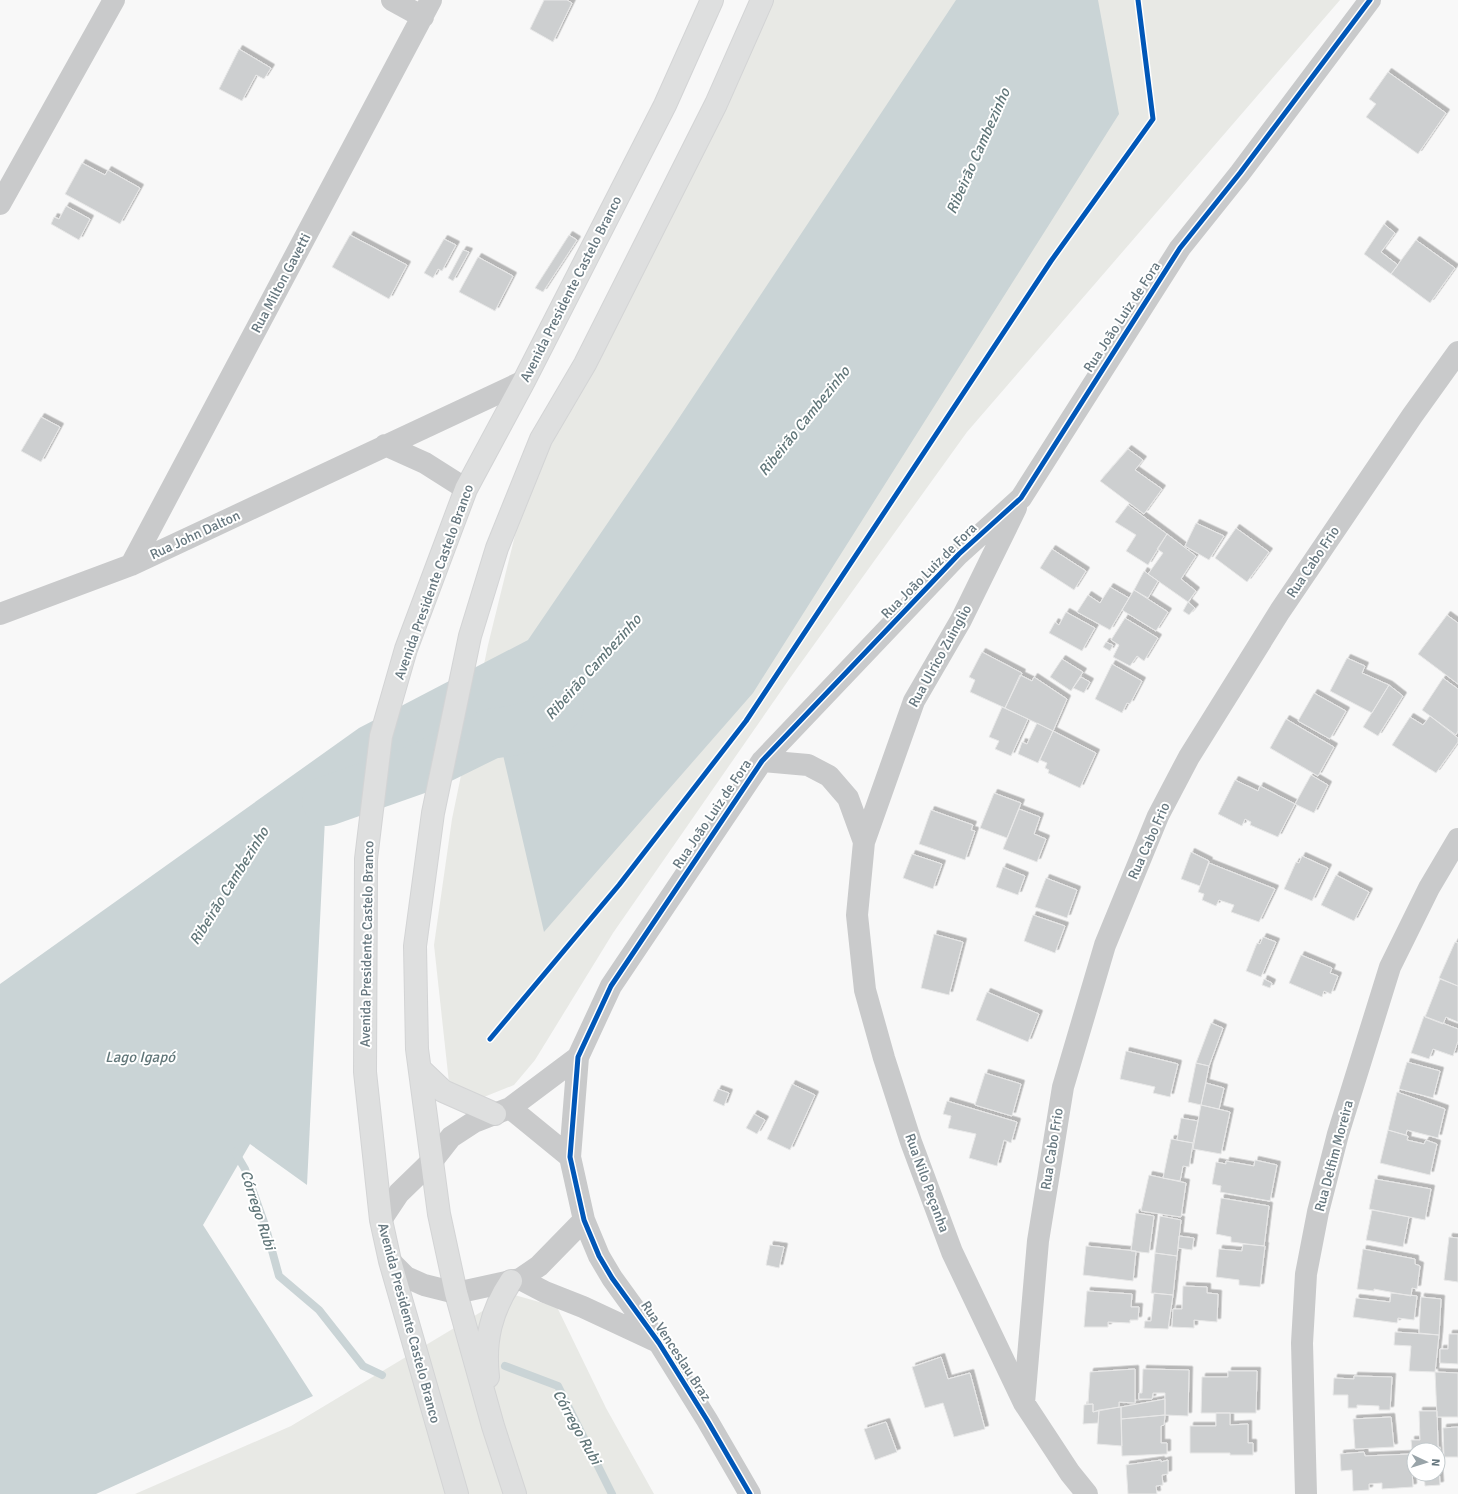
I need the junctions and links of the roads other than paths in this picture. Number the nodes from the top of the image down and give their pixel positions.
1 (114, 0) edge
2 (392, 0) edge
3 (712, 0) edge
4 (762, 0) edge
5 (1370, 0) edge
6 (427, 9) edge
7 (0, 204) edge
8 (1458, 352) edge
9 (524, 381) junction
10 (385, 445) junction
11 (466, 489) junction
12 (1021, 498) junction
13 (130, 565) junction
14 (0, 614) edge
15 (762, 762) junction
16 (1458, 839) edge
17 (864, 842) junction
18 (578, 1057) junction
19 (421, 1070) junction
20 (502, 1111) junction
21 (570, 1156) junction
22 (433, 1160) junction
23 (381, 1220) junction
24 (584, 1220) junction
25 (390, 1261) junction
26 (515, 1280) junction
27 (456, 1293) junction
28 (659, 1343) junction
29 (1024, 1402) junction
30 (493, 1426) junction
31 (457, 1494) edge
32 (515, 1494) edge
33 (750, 1494) edge
34 (1087, 1494) edge
35 (1306, 1494) edge

1 - 7 street
2 - 6 street
3 - 9 main road, Avenida Presidente Castelo Branco
4 - 19 main road
5 - 12 street, Rua João Luiz de Fora
6 - 13 street, Rua Milton Gavetti
8 - 29 street, Rua Cabo Frio
9 - 10 street, Rua John Dalton
9 - 11 main road, Avenida Presidente Castelo Branco
10 - 11 street
10 - 13 street, Rua John Dalton
11 - 23 main road, Avenida Presidente Castelo Branco
12 - 15 street, Rua João Luiz de Fora
12 - 17 street, Rua Ulrico Zuinglio
13 - 14 street, Rua John Dalton
15 - 17 street
15 - 18 street, Rua João Luiz de Fora
16 - 35 street, Rua Delfim Moreira
17 - 29 street, Rua Nilo Peçanha
18 - 20 street, Rua João Luiz de Fora
18 - 21 street, Rua João Luiz de Fora
19 - 20 main road
19 - 22 main road
20 - 21 street
20 - 22 street, Rua João Luiz de Fora
21 - 24 street, Rua Venceslau Braz
22 - 23 street, Rua João Luiz de Fora
22 - 27 main road
23 - 25 main road, Avenida Presidente Castelo Branco
24 - 26 street
24 - 28 street, Rua Venceslau Braz
25 - 27 street
25 - 31 main road, Avenida Presidente Castelo Branco
26 - 27 street
26 - 28 street, Rua Venceslau Braz
26 - 30 main road
27 - 30 main road
28 - 33 street, Rua Venceslau Braz
29 - 34 street, Rua Nilo Peçanha
30 - 32 main road

